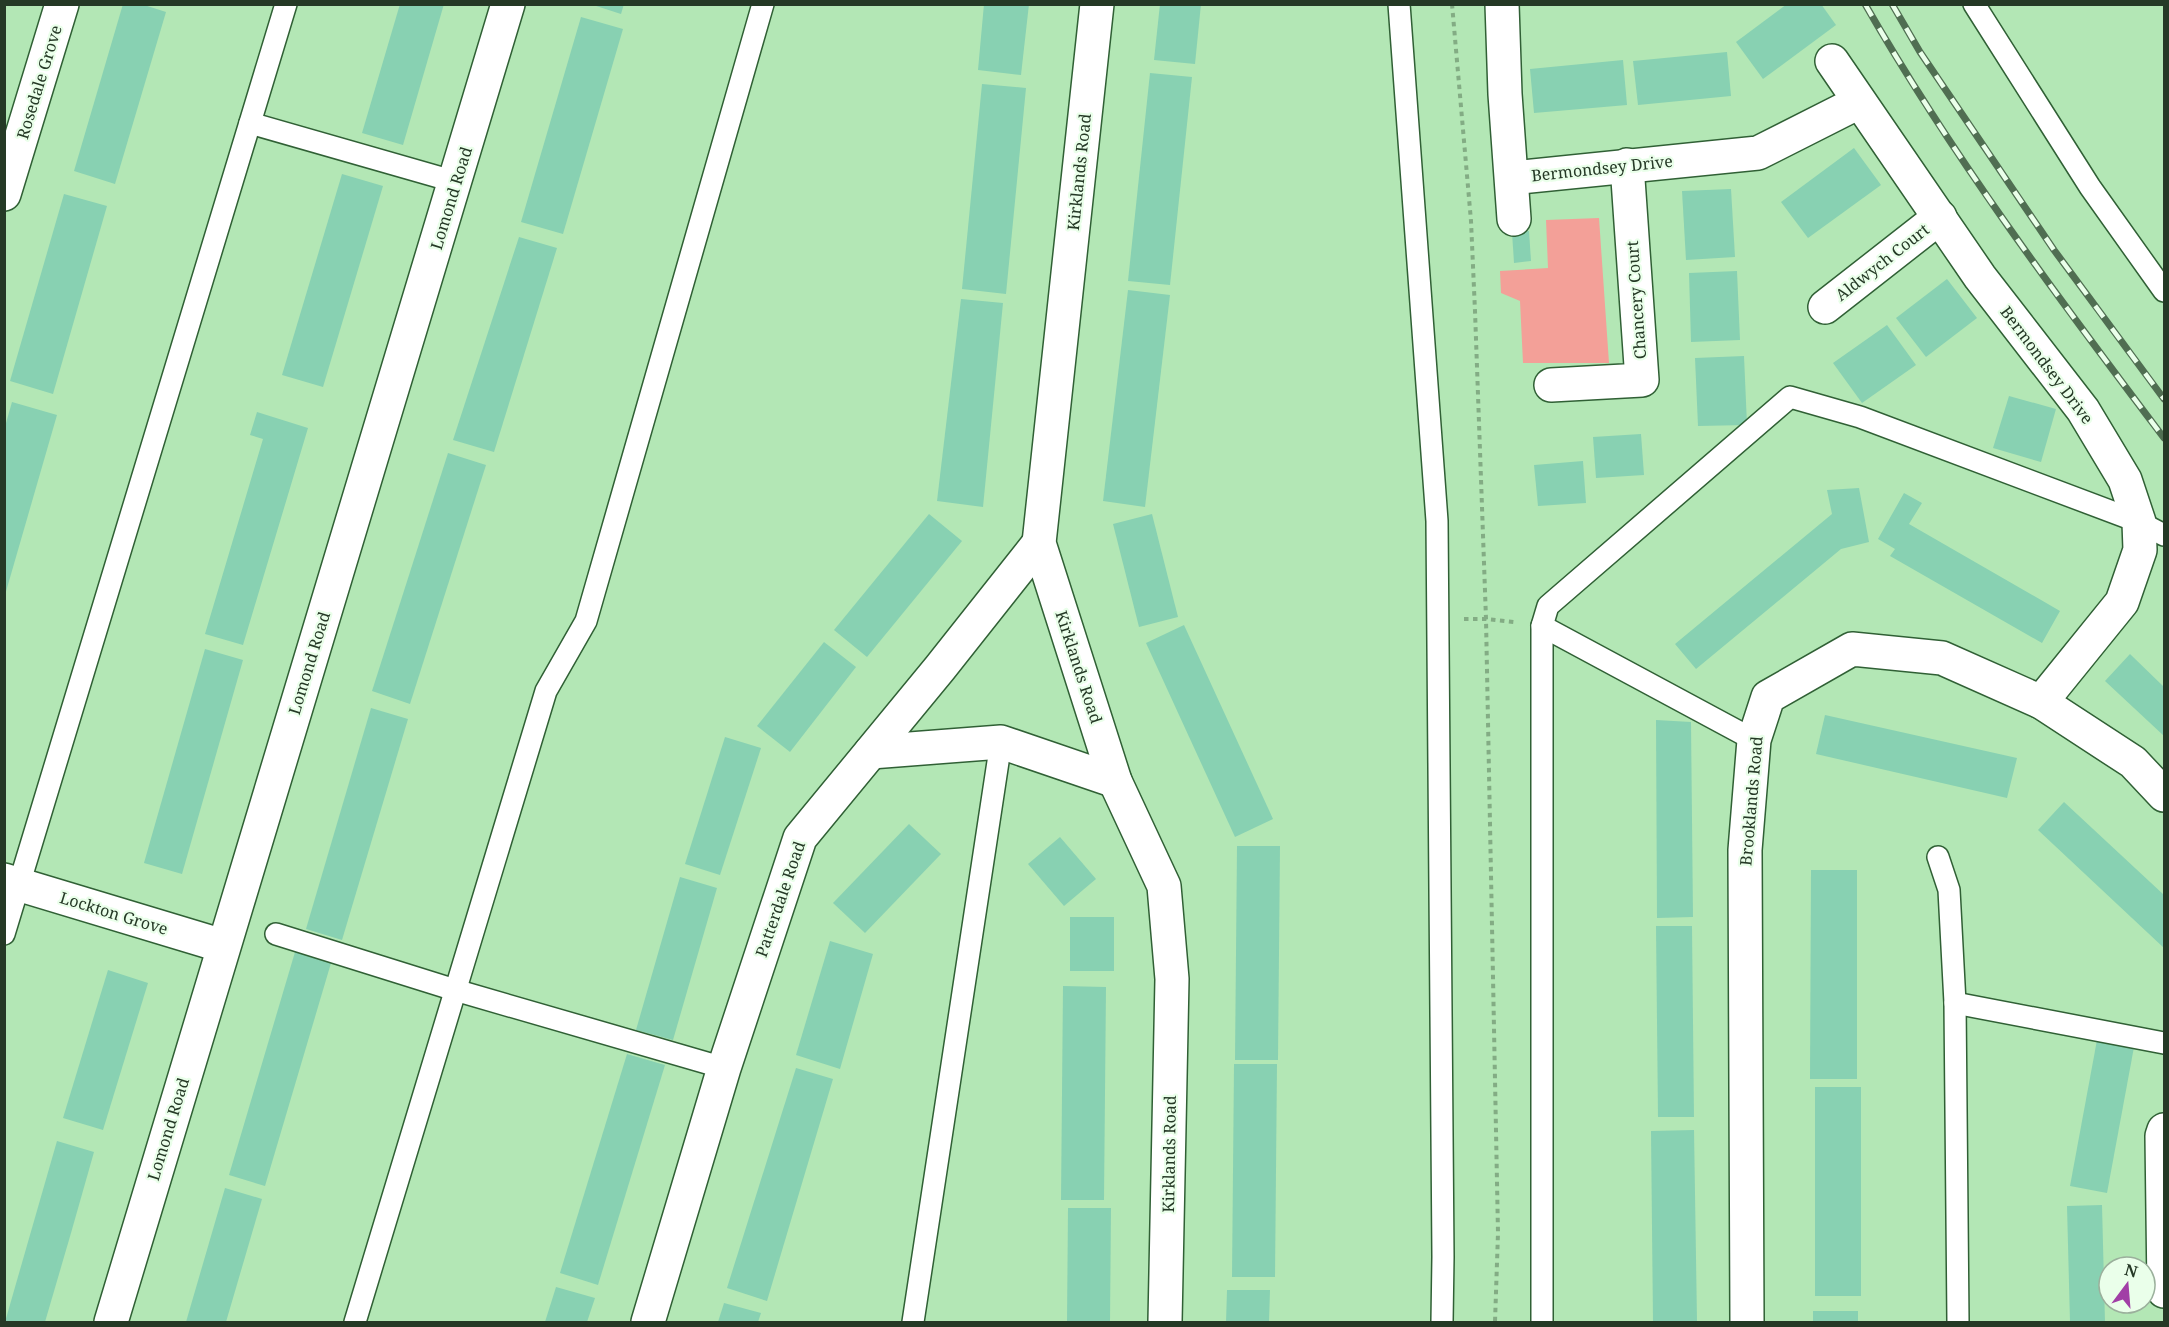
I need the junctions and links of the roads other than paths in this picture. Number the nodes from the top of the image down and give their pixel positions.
1 (62, 4) edge
2 (286, 4) edge
3 (508, 4) edge
4 (763, 4) edge
5 (1097, 4) edge
6 (1399, 4) edge
7 (1502, 4) edge
8 (1974, 4) edge
9 (1832, 61) dead end
10 (1859, 102) junction
11 (250, 123) junction
12 (14, 128) edge
13 (1627, 165) junction
14 (1512, 178) junction
15 (456, 182) junction
16 (4, 194) edge
17 (1940, 217) junction
18 (1514, 219) dead end
19 (2164, 291) edge
20 (1825, 307) dead end
21 (1551, 385) dead end
22 (2152, 529) edge
23 (1039, 543) junction
24 (1542, 626) junction
25 (2042, 702) junction
26 (1754, 740) junction
27 (1001, 742) junction
28 (871, 752) junction
29 (1115, 781) junction
30 (2164, 795) edge
31 (1938, 857) dead end
32 (12, 882) edge
33 (4, 934) edge
34 (276, 934) dead end
35 (223, 946) junction
36 (455, 990) junction
37 (1955, 1004) junction
38 (2164, 1043) edge
39 (724, 1068) junction
40 (2164, 1135) edge
41 (2164, 1292) edge
42 (111, 1323) edge
43 (355, 1323) edge
44 (648, 1323) edge
45 (913, 1323) edge
46 (1165, 1323) edge
47 (1442, 1323) edge
48 (1542, 1323) edge
49 (1747, 1323) edge
50 (1958, 1323) edge

1 - 12 street, Rosedale Grove
2 - 11 lane
3 - 15 street, Lomond Road
4 - 36 lane
5 - 23 street, Kirklands Road
6 - 47 lane
7 - 14 street, Bermondsey Drive
8 - 19 lane
9 - 10 street, Bermondsey Drive
10 - 13 street, Bermondsey Drive
10 - 17 street, Bermondsey Drive
11 - 15 lane
11 - 32 lane
12 - 16 street, Rosedale Grove
13 - 14 street, Bermondsey Drive
13 - 21 street, Chancery Court
14 - 18 street, Bermondsey Drive
15 - 35 street, Lomond Road
17 - 20 street, Aldwych Court
17 - 22 street, Bermondsey Drive
22 - 24 lane
22 - 25 street, Bermondsey Drive
23 - 28 street, Patterdale Road
23 - 29 street, Kirklands Road
24 - 26 lane
24 - 48 lane
25 - 26 street, Brooklands Road
25 - 30 street, Brooklands Road
26 - 49 street, Brooklands Road
27 - 28 street
27 - 29 street
27 - 45 lane
28 - 39 street, Patterdale Road
29 - 46 street, Kirklands Road
31 - 37 lane
32 - 33 lane
32 - 35 street, Lockton Grove
34 - 36 lane
35 - 42 street, Lomond Road
36 - 39 lane
36 - 43 lane
37 - 38 lane
37 - 50 lane
39 - 44 street, Patterdale Road
40 - 41 street

